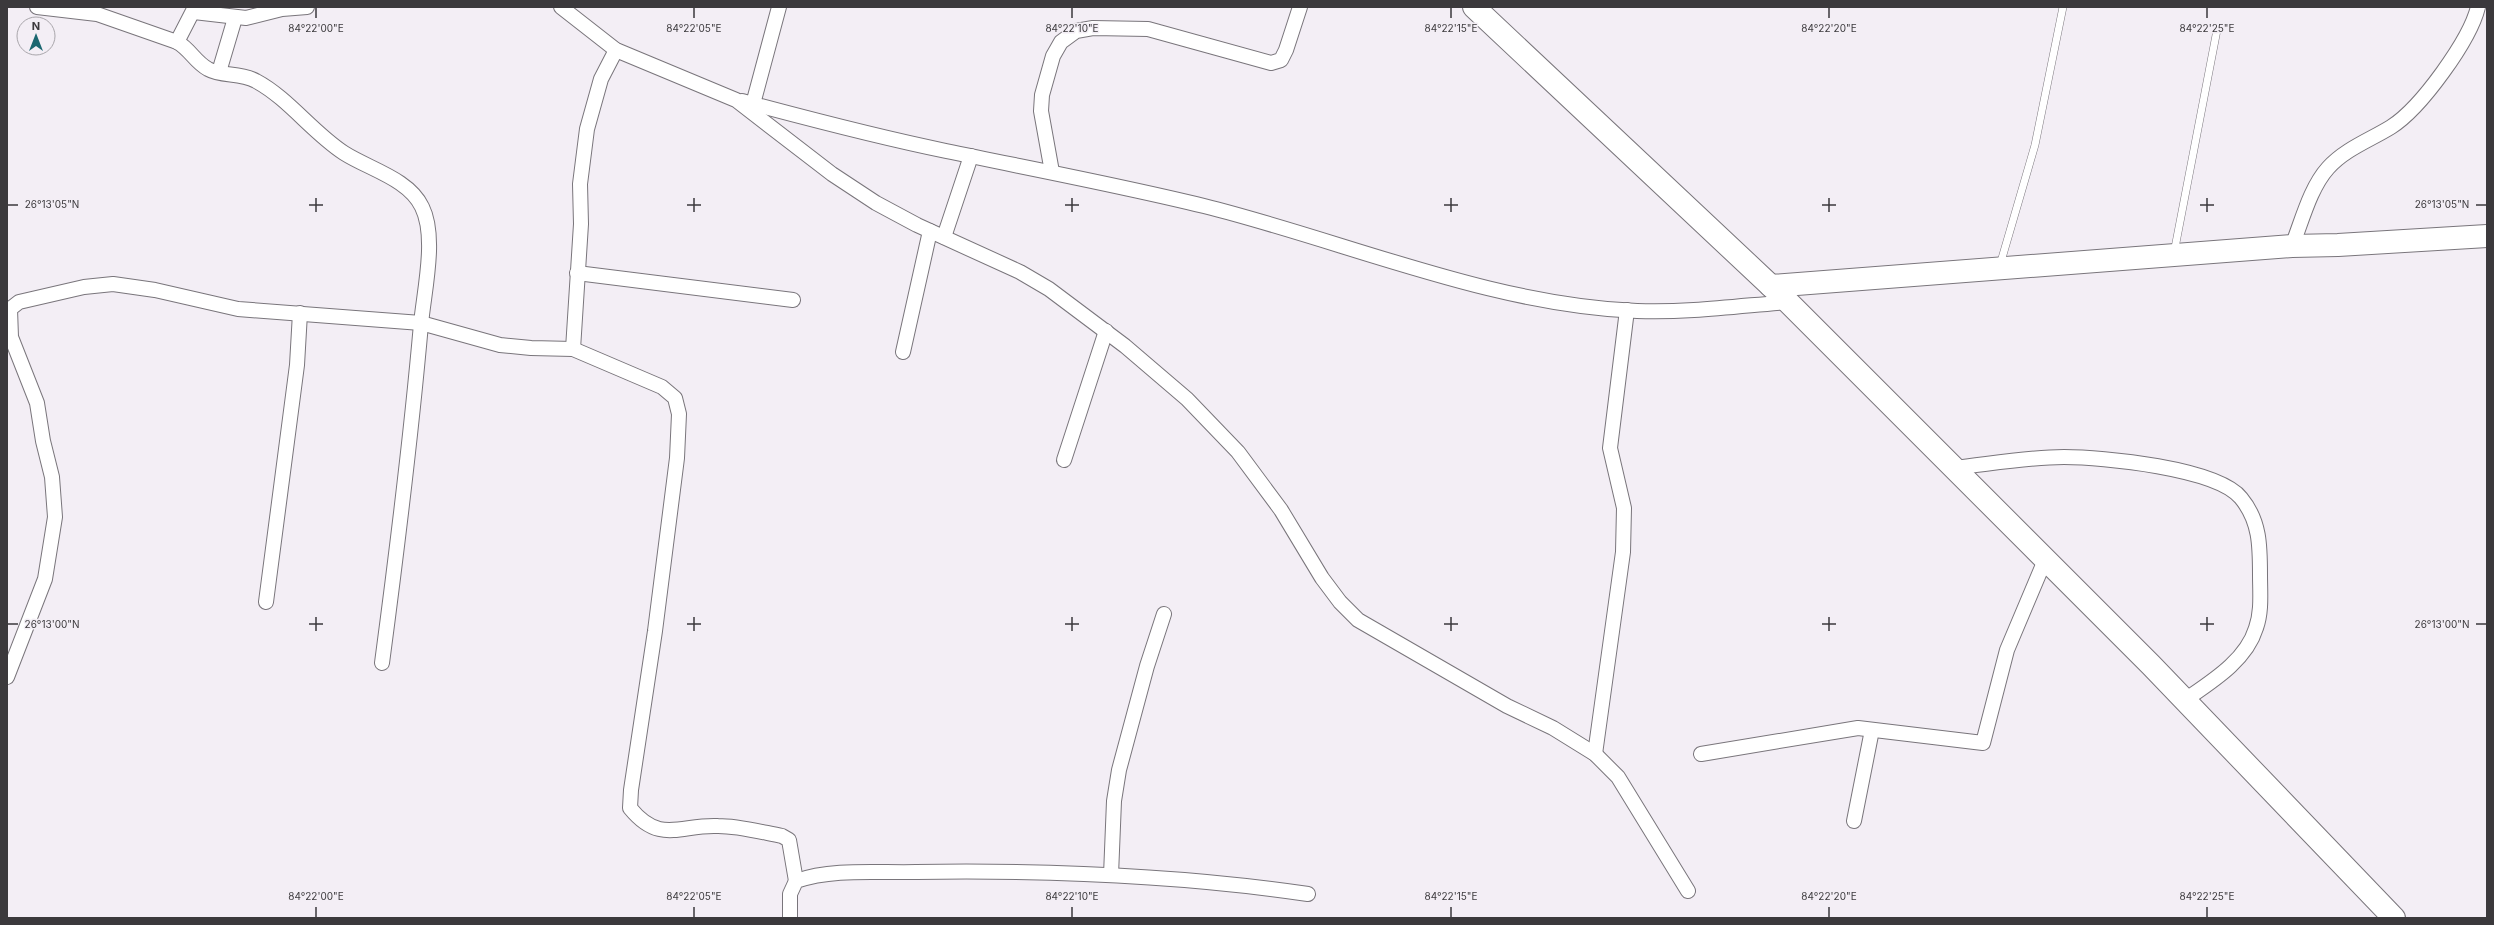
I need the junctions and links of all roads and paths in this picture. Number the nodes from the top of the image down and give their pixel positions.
1 (37, 7) edge
2 (307, 7) edge
3 (561, 7) edge
4 (779, 7) edge
5 (1300, 7) edge
6 (1474, 7) edge
7 (2063, 7) edge
8 (2478, 7) edge
9 (195, 9) edge
10 (235, 18) junction
11 (2217, 30) dead end
12 (177, 42) junction
13 (616, 50) junction
14 (220, 72) junction
15 (736, 100) junction
16 (753, 104) junction
17 (970, 156) junction
18 (1052, 172) junction
19 (930, 231) junction
20 (2487, 236) edge
21 (944, 237) junction
22 (2292, 246) junction
23 (2173, 255) junction
24 (1999, 269) junction
25 (577, 273) junction
26 (1771, 286) junction
27 (793, 300) dead end
28 (1788, 302) junction
29 (1627, 310) junction
30 (300, 313) junction
31 (421, 323) junction
32 (1106, 331) junction
33 (573, 349) junction
34 (903, 352) dead end
35 (1064, 460) dead end
36 (1953, 468) junction
37 (2045, 560) junction
38 (266, 602) dead end
39 (1164, 614) dead end
40 (382, 663) dead end
41 (7, 677) edge
42 (2185, 700) junction
43 (1872, 730) junction
44 (1595, 754) junction
45 (1701, 754) dead end
46 (1854, 821) dead end
47 (1111, 875) junction
48 (796, 881) junction
49 (1688, 891) dead end
50 (1308, 894) dead end
51 (790, 918) edge
52 (2394, 918) edge

1 - 12 street
2 - 10 street
3 - 13 street
4 - 16 street
5 - 18 street
6 - 26 main road
7 - 24 lane
8 - 22 street
9 - 10 street
9 - 12 street
10 - 14 street
11 - 23 lane
12 - 14 street
13 - 15 street
13 - 25 street
14 - 31 street
15 - 16 street
15 - 19 street
16 - 17 street
17 - 18 street
17 - 21 street
18 - 29 street
19 - 21 street
19 - 34 street
20 - 22 main road
21 - 32 street
22 - 23 main road
23 - 24 main road
24 - 26 main road
25 - 27 street
25 - 33 street
26 - 28 main road
28 - 29 street
28 - 36 main road
29 - 44 street
30 - 31 street
30 - 38 street
30 - 41 street
31 - 33 street
31 - 40 street
32 - 35 street
32 - 44 street
33 - 48 street
36 - 37 main road
36 - 42 street
37 - 42 main road
37 - 43 street
39 - 47 street
42 - 52 main road
43 - 45 street
43 - 46 street
44 - 49 street
47 - 48 street
47 - 50 street
48 - 51 street

